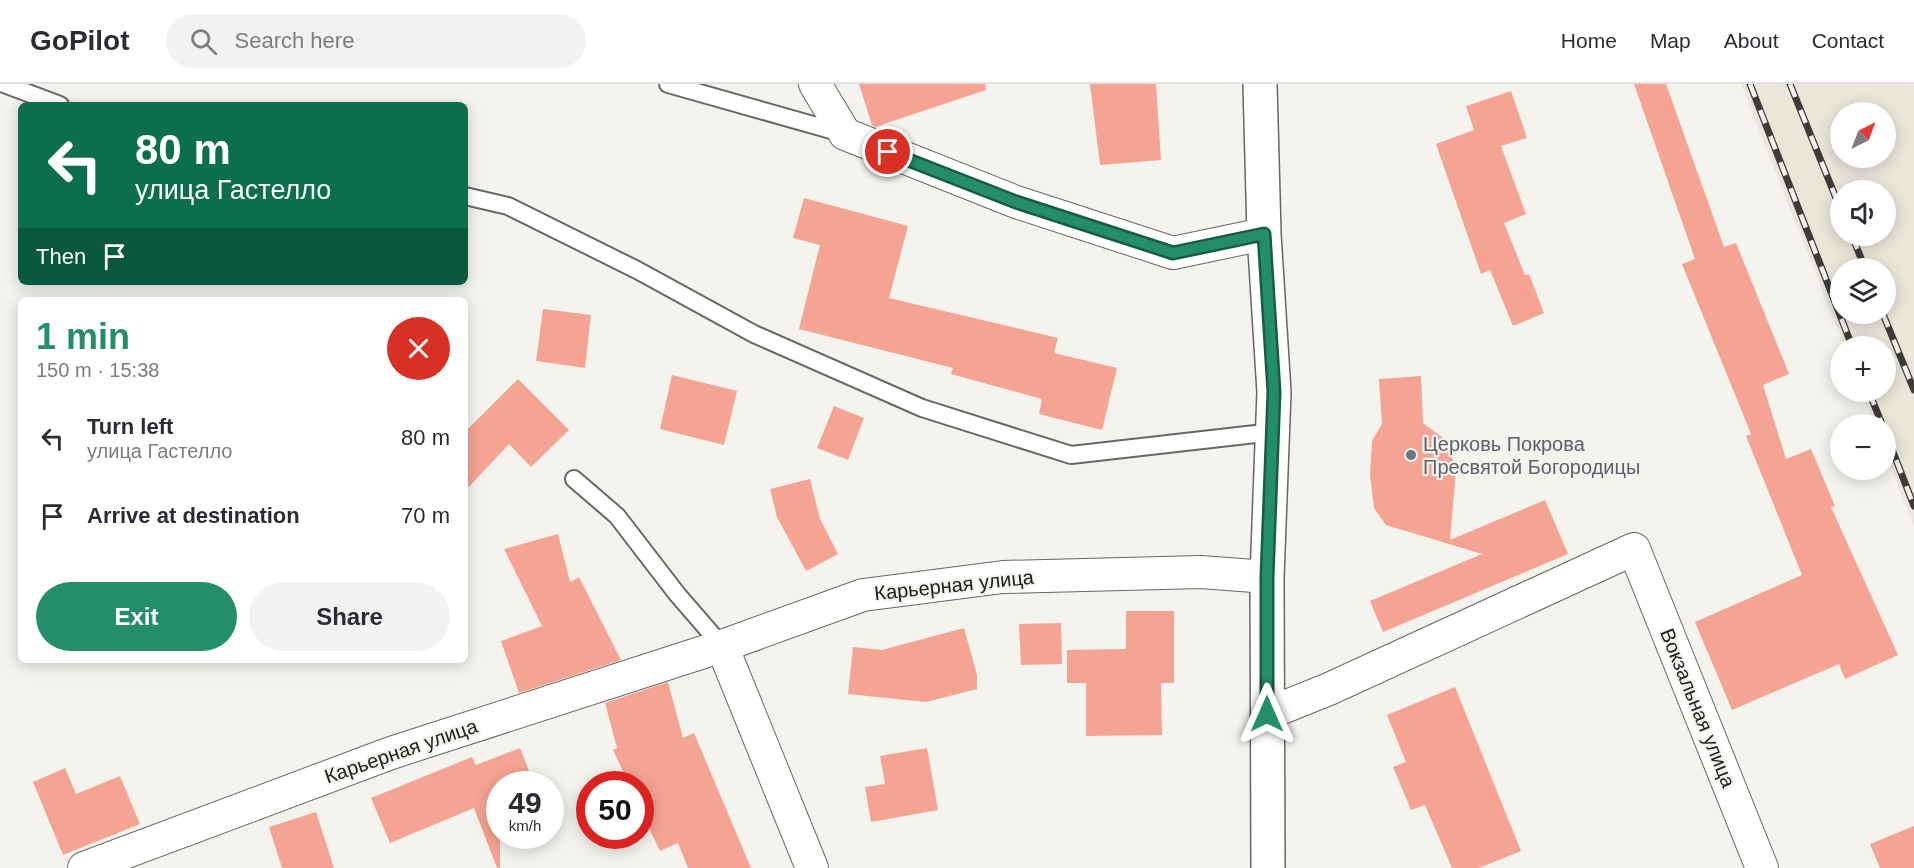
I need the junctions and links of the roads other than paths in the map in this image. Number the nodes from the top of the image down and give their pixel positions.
1 (4, 84) edge
2 (668, 84) edge
3 (816, 84) edge
4 (1260, 84) edge
5 (52, 102) edge
6 (845, 134) junction
7 (468, 197) edge
8 (1264, 234) junction
9 (1273, 432) junction
10 (574, 479) dead end
11 (1267, 577) junction
12 (722, 646) junction
13 (1267, 714) junction
14 (84, 868) edge
15 (812, 868) edge
16 (1268, 868) edge
17 (1762, 868) edge

1 - 5 lane
2 - 6 lane
3 - 6 street
4 - 8 main road
6 - 8 street
7 - 9 lane
8 - 9 main road
9 - 11 main road
10 - 12 lane
11 - 12 street, Карьерная улица
11 - 13 main road
12 - 14 street, Карьерная улица
12 - 15 street
13 - 16 main road
13 - 17 street, Вокзальная улица

